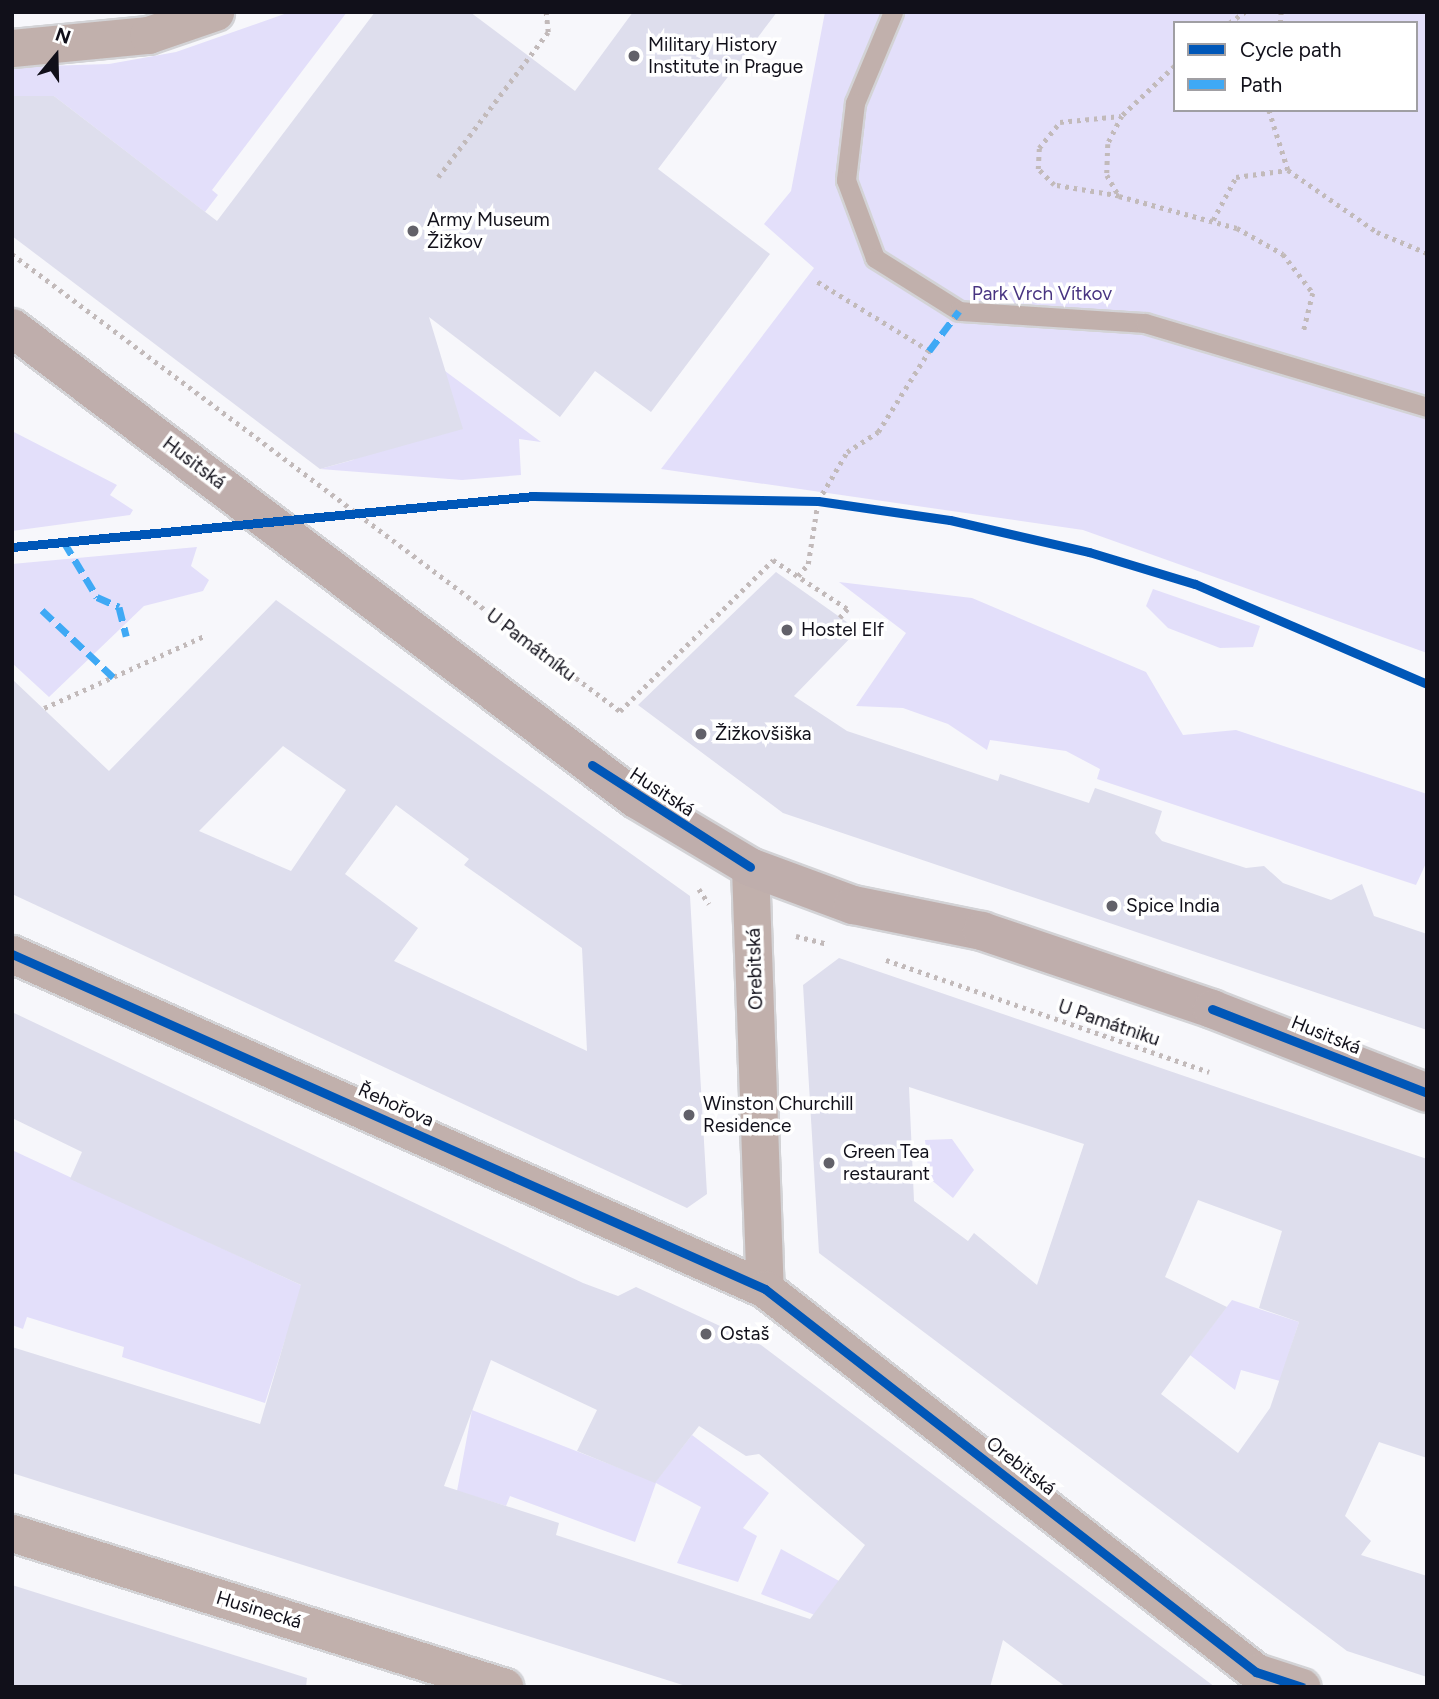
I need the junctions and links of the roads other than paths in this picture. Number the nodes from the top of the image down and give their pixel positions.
1 (215, 12) edge
2 (893, 12) edge
3 (12, 48) edge
4 (12, 328) edge
5 (1427, 407) edge
6 (750, 866) junction
7 (12, 954) edge
8 (1427, 1093) edge
9 (765, 1289) junction
10 (12, 1534) edge
11 (505, 1687) edge
12 (1302, 1687) edge

1 - 3 street
2 - 5 lane
4 - 6 main road, Husitská
6 - 8 main road, Husitská
6 - 9 street, Orebitská
7 - 9 street, Řehořova
9 - 12 street, Orebitská
10 - 11 street, Husinecká

